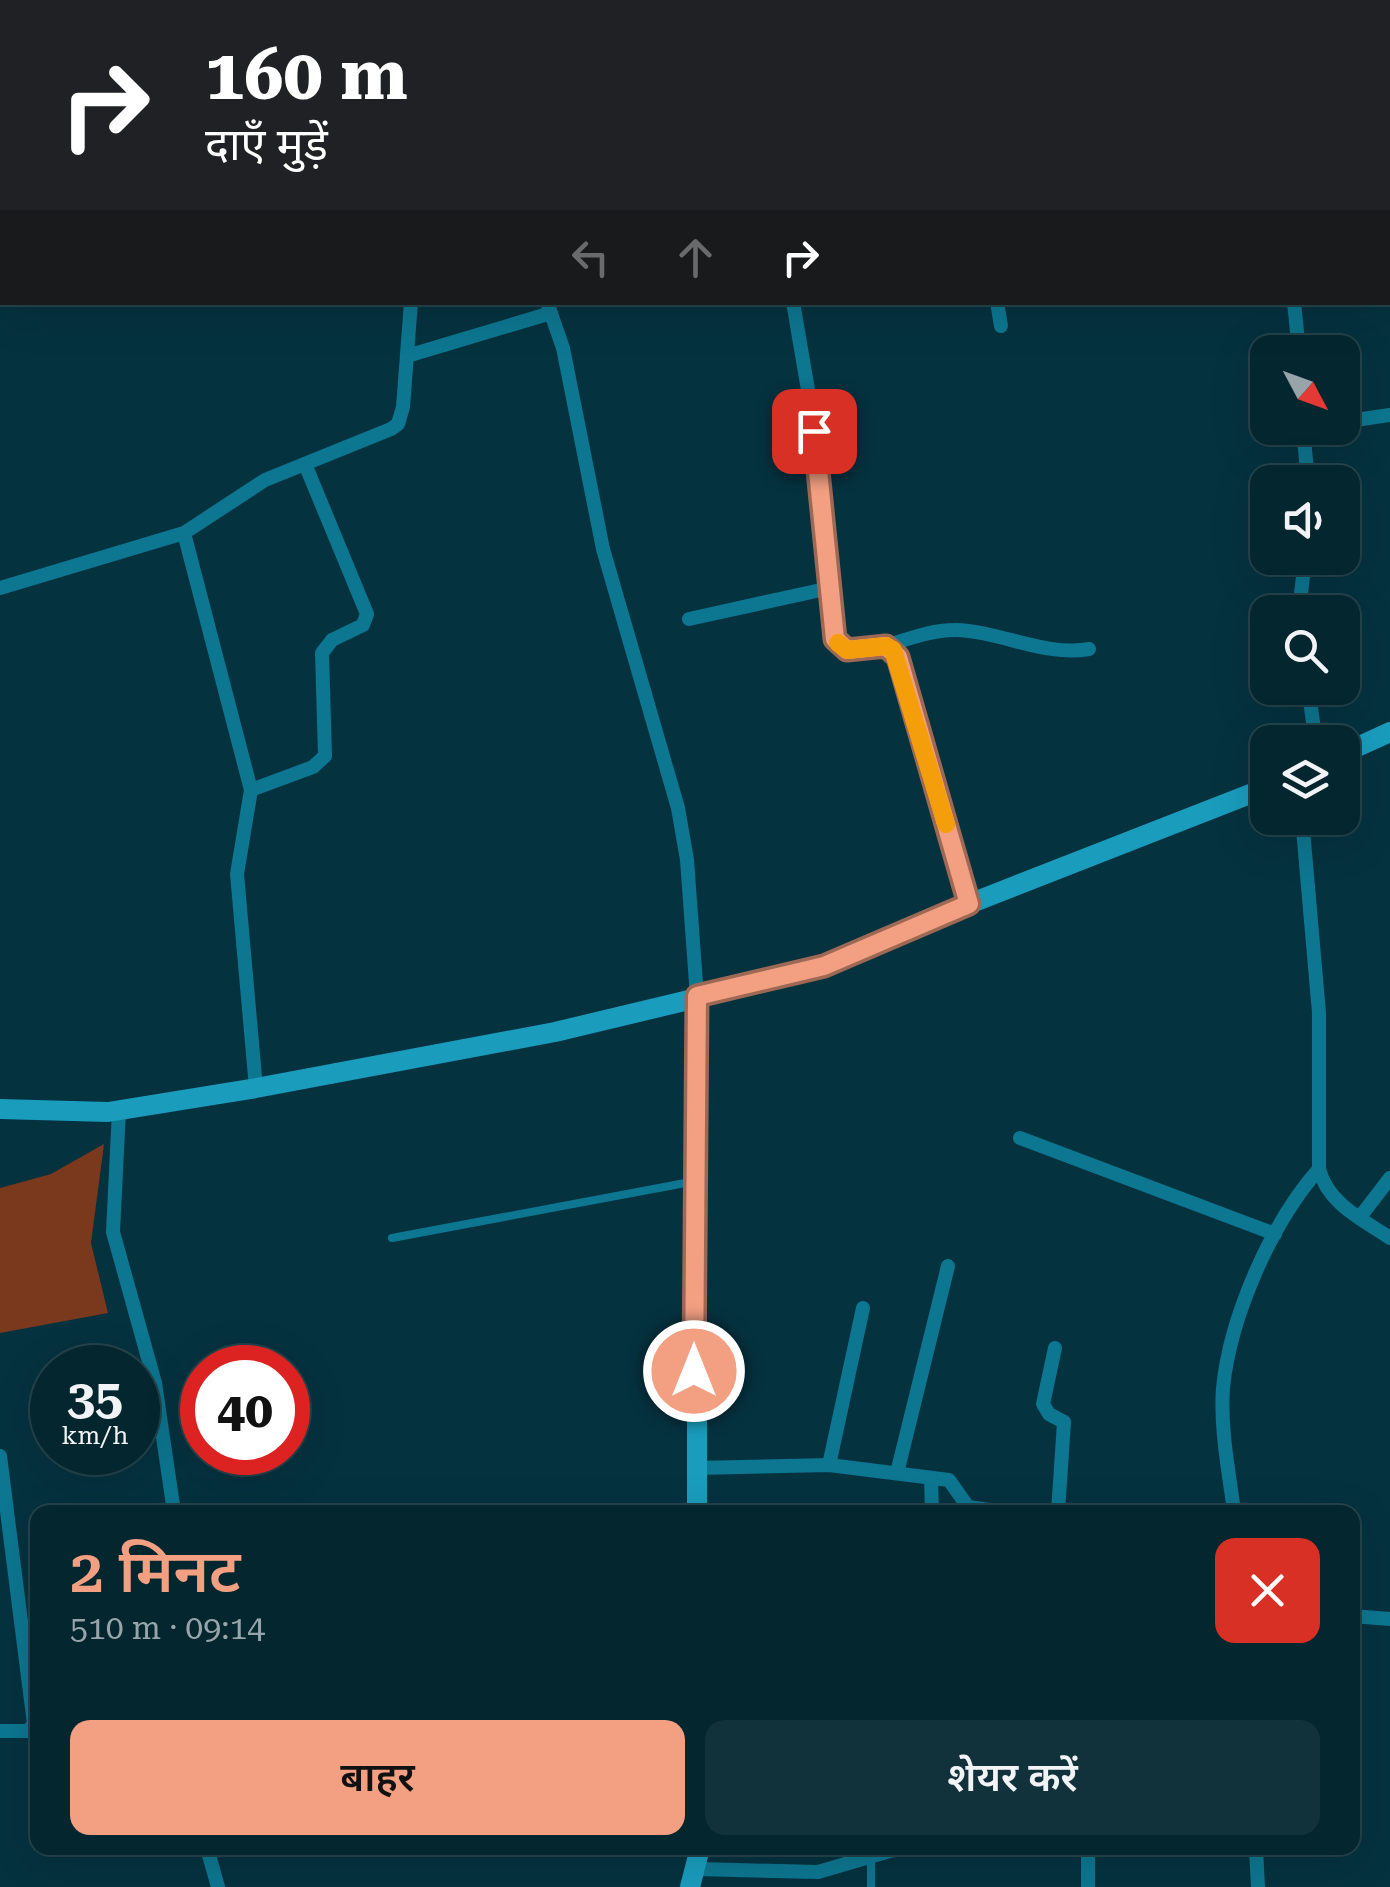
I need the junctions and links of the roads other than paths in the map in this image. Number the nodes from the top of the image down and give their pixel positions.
1 (411, 305) edge
2 (793, 305) edge
3 (998, 305) edge
4 (1294, 305) edge
5 (549, 308) edge
6 (1001, 326) dead end
7 (1297, 335) edge
8 (407, 356) junction
9 (1390, 416) edge
10 (1360, 420) edge
11 (305, 464) junction
12 (184, 534) junction
13 (0, 588) edge
14 (830, 588) junction
15 (689, 618) dead end
16 (886, 646) junction
17 (1089, 648) dead end
18 (1390, 732) edge
19 (1360, 746) edge
20 (251, 790) junction
21 (1250, 794) edge
22 (1303, 835) edge
23 (969, 904) junction
24 (697, 996) junction
25 (256, 1088) junction
26 (0, 1109) edge
27 (119, 1110) junction
28 (1020, 1138) dead end
29 (1319, 1170) junction
30 (1390, 1178) edge
31 (696, 1181) junction
32 (1360, 1218) junction
33 (1275, 1234) junction
34 (392, 1238) dead end
35 (1390, 1238) edge
36 (948, 1266) dead end
37 (864, 1308) dead end
38 (1055, 1348) dead end
39 (0, 1456) edge
40 (829, 1464) junction
41 (695, 1468) junction
42 (897, 1473) junction
43 (932, 1478) junction
44 (173, 1505) edge
45 (696, 1505) edge
46 (932, 1505) edge
47 (966, 1505) edge
48 (1058, 1505) edge
49 (1233, 1505) edge
50 (1360, 1617) edge
51 (1390, 1619) edge
52 (30, 1692) edge
53 (30, 1729) edge
54 (0, 1731) edge
55 (209, 1855) edge
56 (875, 1855) edge
57 (1088, 1855) edge
58 (1256, 1855) edge
59 (871, 1856) junction
60 (693, 1878) edge
61 (218, 1887) edge
62 (872, 1887) edge
63 (1088, 1887) edge
64 (1258, 1887) edge

1 - 8 street
2 - 14 street
3 - 6 street
4 - 7 street
5 - 8 street
5 - 24 street
8 - 11 street
9 - 10 street
11 - 12 street
11 - 20 street
12 - 13 street
12 - 20 street
14 - 15 street
14 - 16 street
16 - 17 street
16 - 23 street
18 - 19 street
20 - 25 street
21 - 23 street
22 - 29 street
23 - 24 street
24 - 25 street
24 - 31 street
25 - 27 street
26 - 27 street
27 - 44 street
28 - 33 street
29 - 32 street
29 - 33 street
30 - 32 street
31 - 34 lane
31 - 41 street
32 - 35 street
33 - 49 street
36 - 42 street
37 - 40 street
38 - 48 street
39 - 52 street
40 - 41 street
40 - 42 street
41 - 45 street
42 - 43 street
43 - 46 street
43 - 47 street
50 - 51 street
53 - 54 street
55 - 61 street
56 - 59 street
57 - 63 street
58 - 64 street
59 - 60 street
59 - 62 lane

